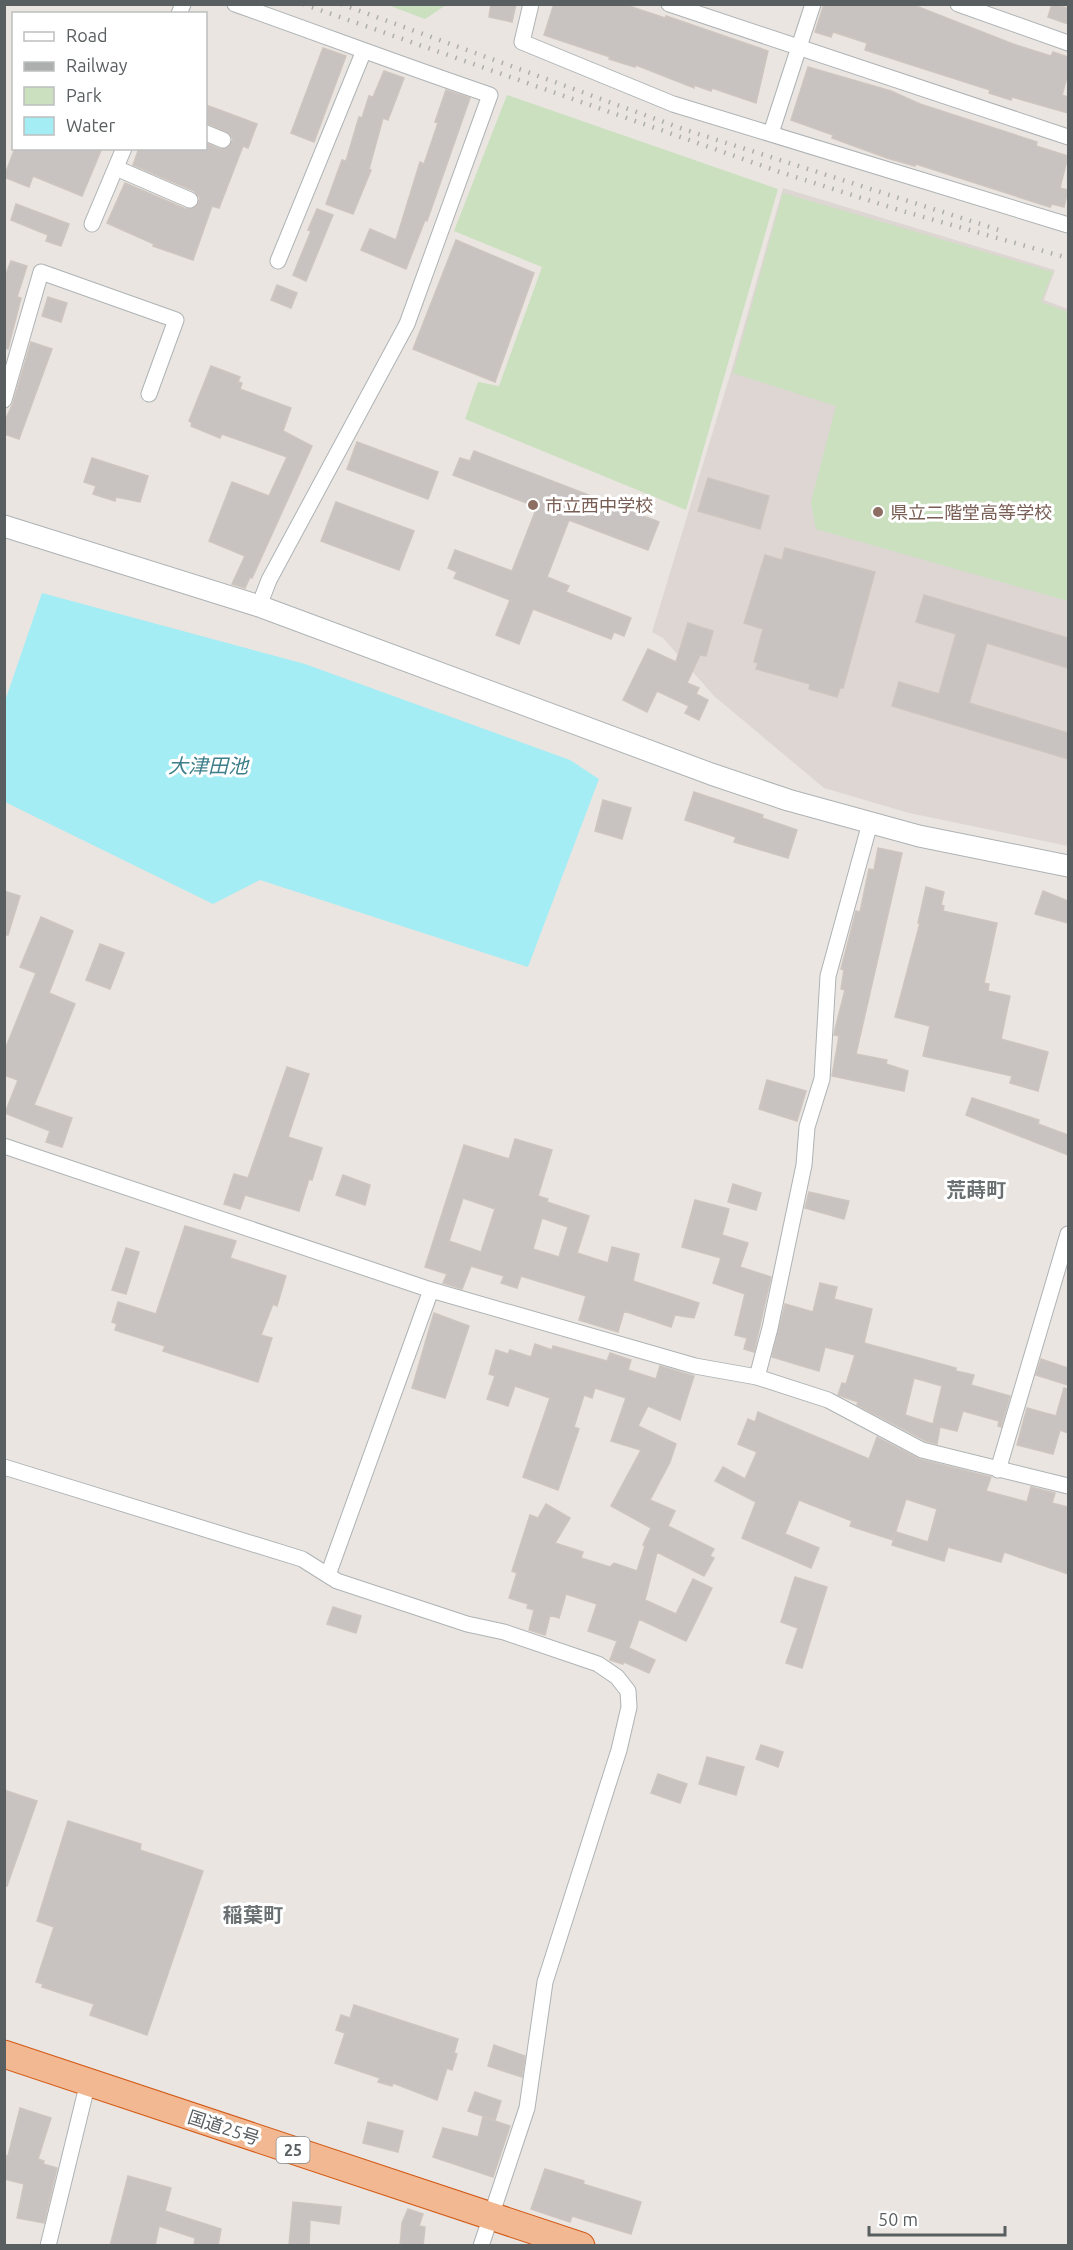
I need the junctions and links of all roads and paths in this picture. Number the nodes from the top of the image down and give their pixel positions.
1 (235, 4) edge
2 (531, 4) edge
3 (669, 4) edge
4 (813, 4) edge
5 (958, 4) edge
6 (1068, 42) edge
7 (799, 47) junction
8 (363, 53) junction
9 (207, 133) edge
10 (771, 133) junction
11 (1068, 136) edge
12 (223, 141) dead end
13 (123, 150) edge
14 (116, 168) junction
15 (190, 200) dead end
16 (92, 224) dead end
17 (1068, 225) edge
18 (278, 261) dead end
19 (149, 394) dead end
20 (4, 400) edge
21 (4, 526) edge
22 (259, 606) junction
23 (870, 823) junction
24 (1068, 866) edge
25 (4, 1146) edge
26 (1068, 1234) edge
27 (431, 1290) junction
28 (757, 1377) junction
29 (4, 1467) edge
30 (998, 1470) junction
31 (1068, 1486) edge
32 (328, 1575) junction
33 (4, 2054) edge
34 (88, 2082) junction
35 (490, 2215) junction
36 (48, 2246) edge
37 (481, 2246) edge
38 (581, 2246) edge

1 - 8 street
2 - 10 street
3 - 7 street
4 - 7 street
5 - 6 street
7 - 10 street
7 - 11 street
8 - 18 street
8 - 22 street
9 - 12 street
10 - 17 street
13 - 14 street
14 - 15 street
14 - 16 street
19 - 20 street
21 - 22 street
22 - 23 street
23 - 24 street
23 - 28 street
25 - 27 street
26 - 30 street
27 - 28 street
27 - 32 street
28 - 30 street
29 - 32 street
30 - 31 street
32 - 35 street
33 - 34 highway, 国道25号 / 25
34 - 35 highway, 国道25号 / 25
34 - 36 street
35 - 37 street
35 - 38 highway, 国道25号 / 25

